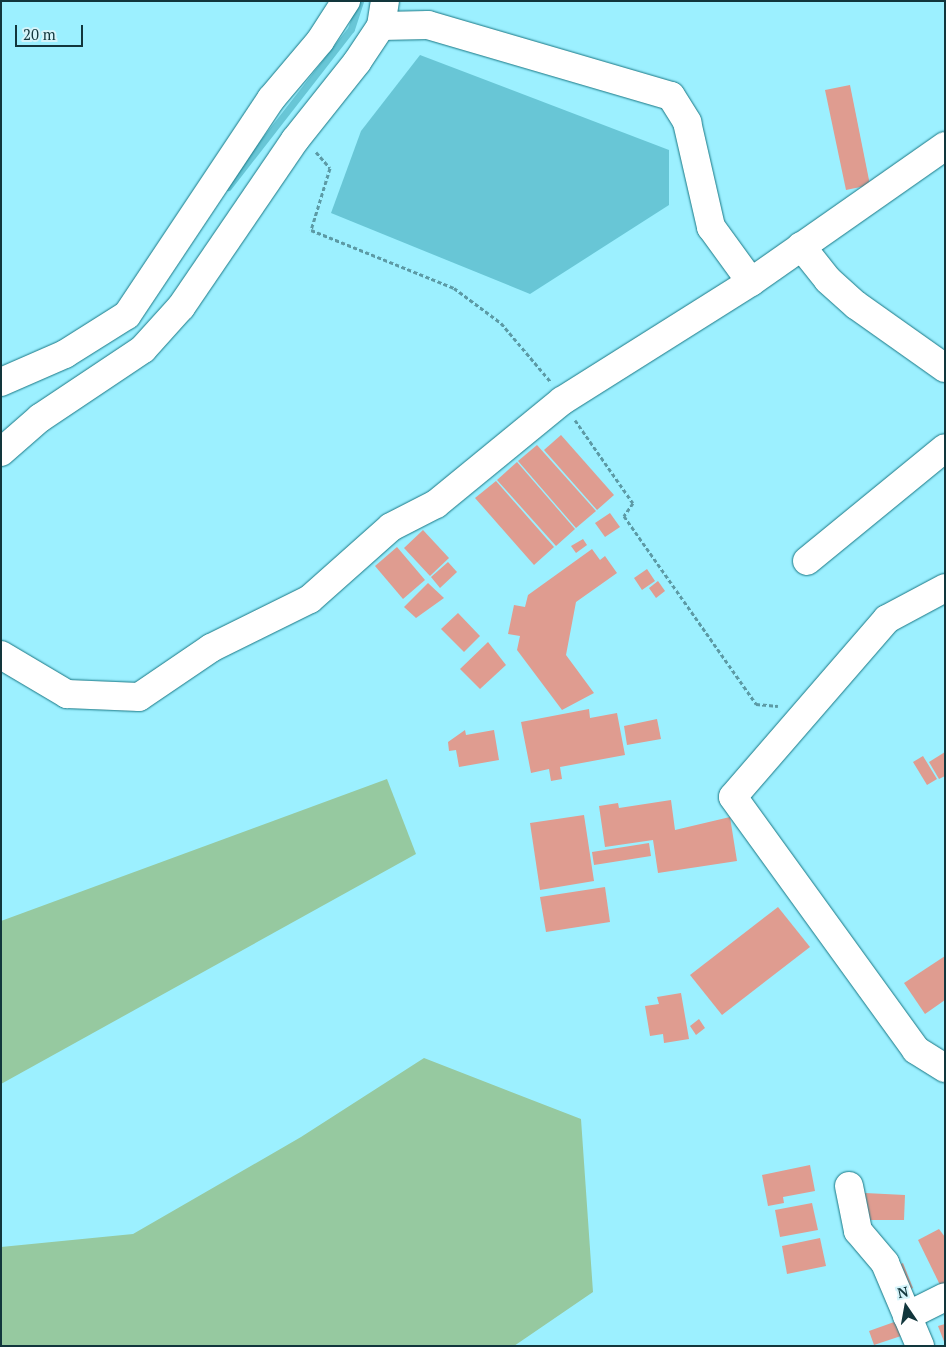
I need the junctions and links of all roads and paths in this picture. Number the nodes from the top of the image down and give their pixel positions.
1 (346, 1) edge
2 (383, 14) edge
3 (945, 146) edge
4 (801, 246) junction
5 (751, 282) junction
6 (143, 349) junction
7 (945, 368) edge
8 (1, 383) edge
9 (945, 448) edge
10 (1, 452) edge
11 (807, 561) dead end
12 (945, 588) edge
13 (1, 654) edge
14 (945, 1068) edge
15 (849, 1186) dead end
16 (945, 1297) edge
17 (907, 1316) junction
18 (920, 1346) edge

1 - 8 street
2 - 5 street
2 - 6 street
3 - 4 street
4 - 5 street
4 - 7 street
5 - 13 street
6 - 8 street
6 - 10 street
9 - 11 street
12 - 14 street
15 - 17 street
16 - 17 street
17 - 18 street

